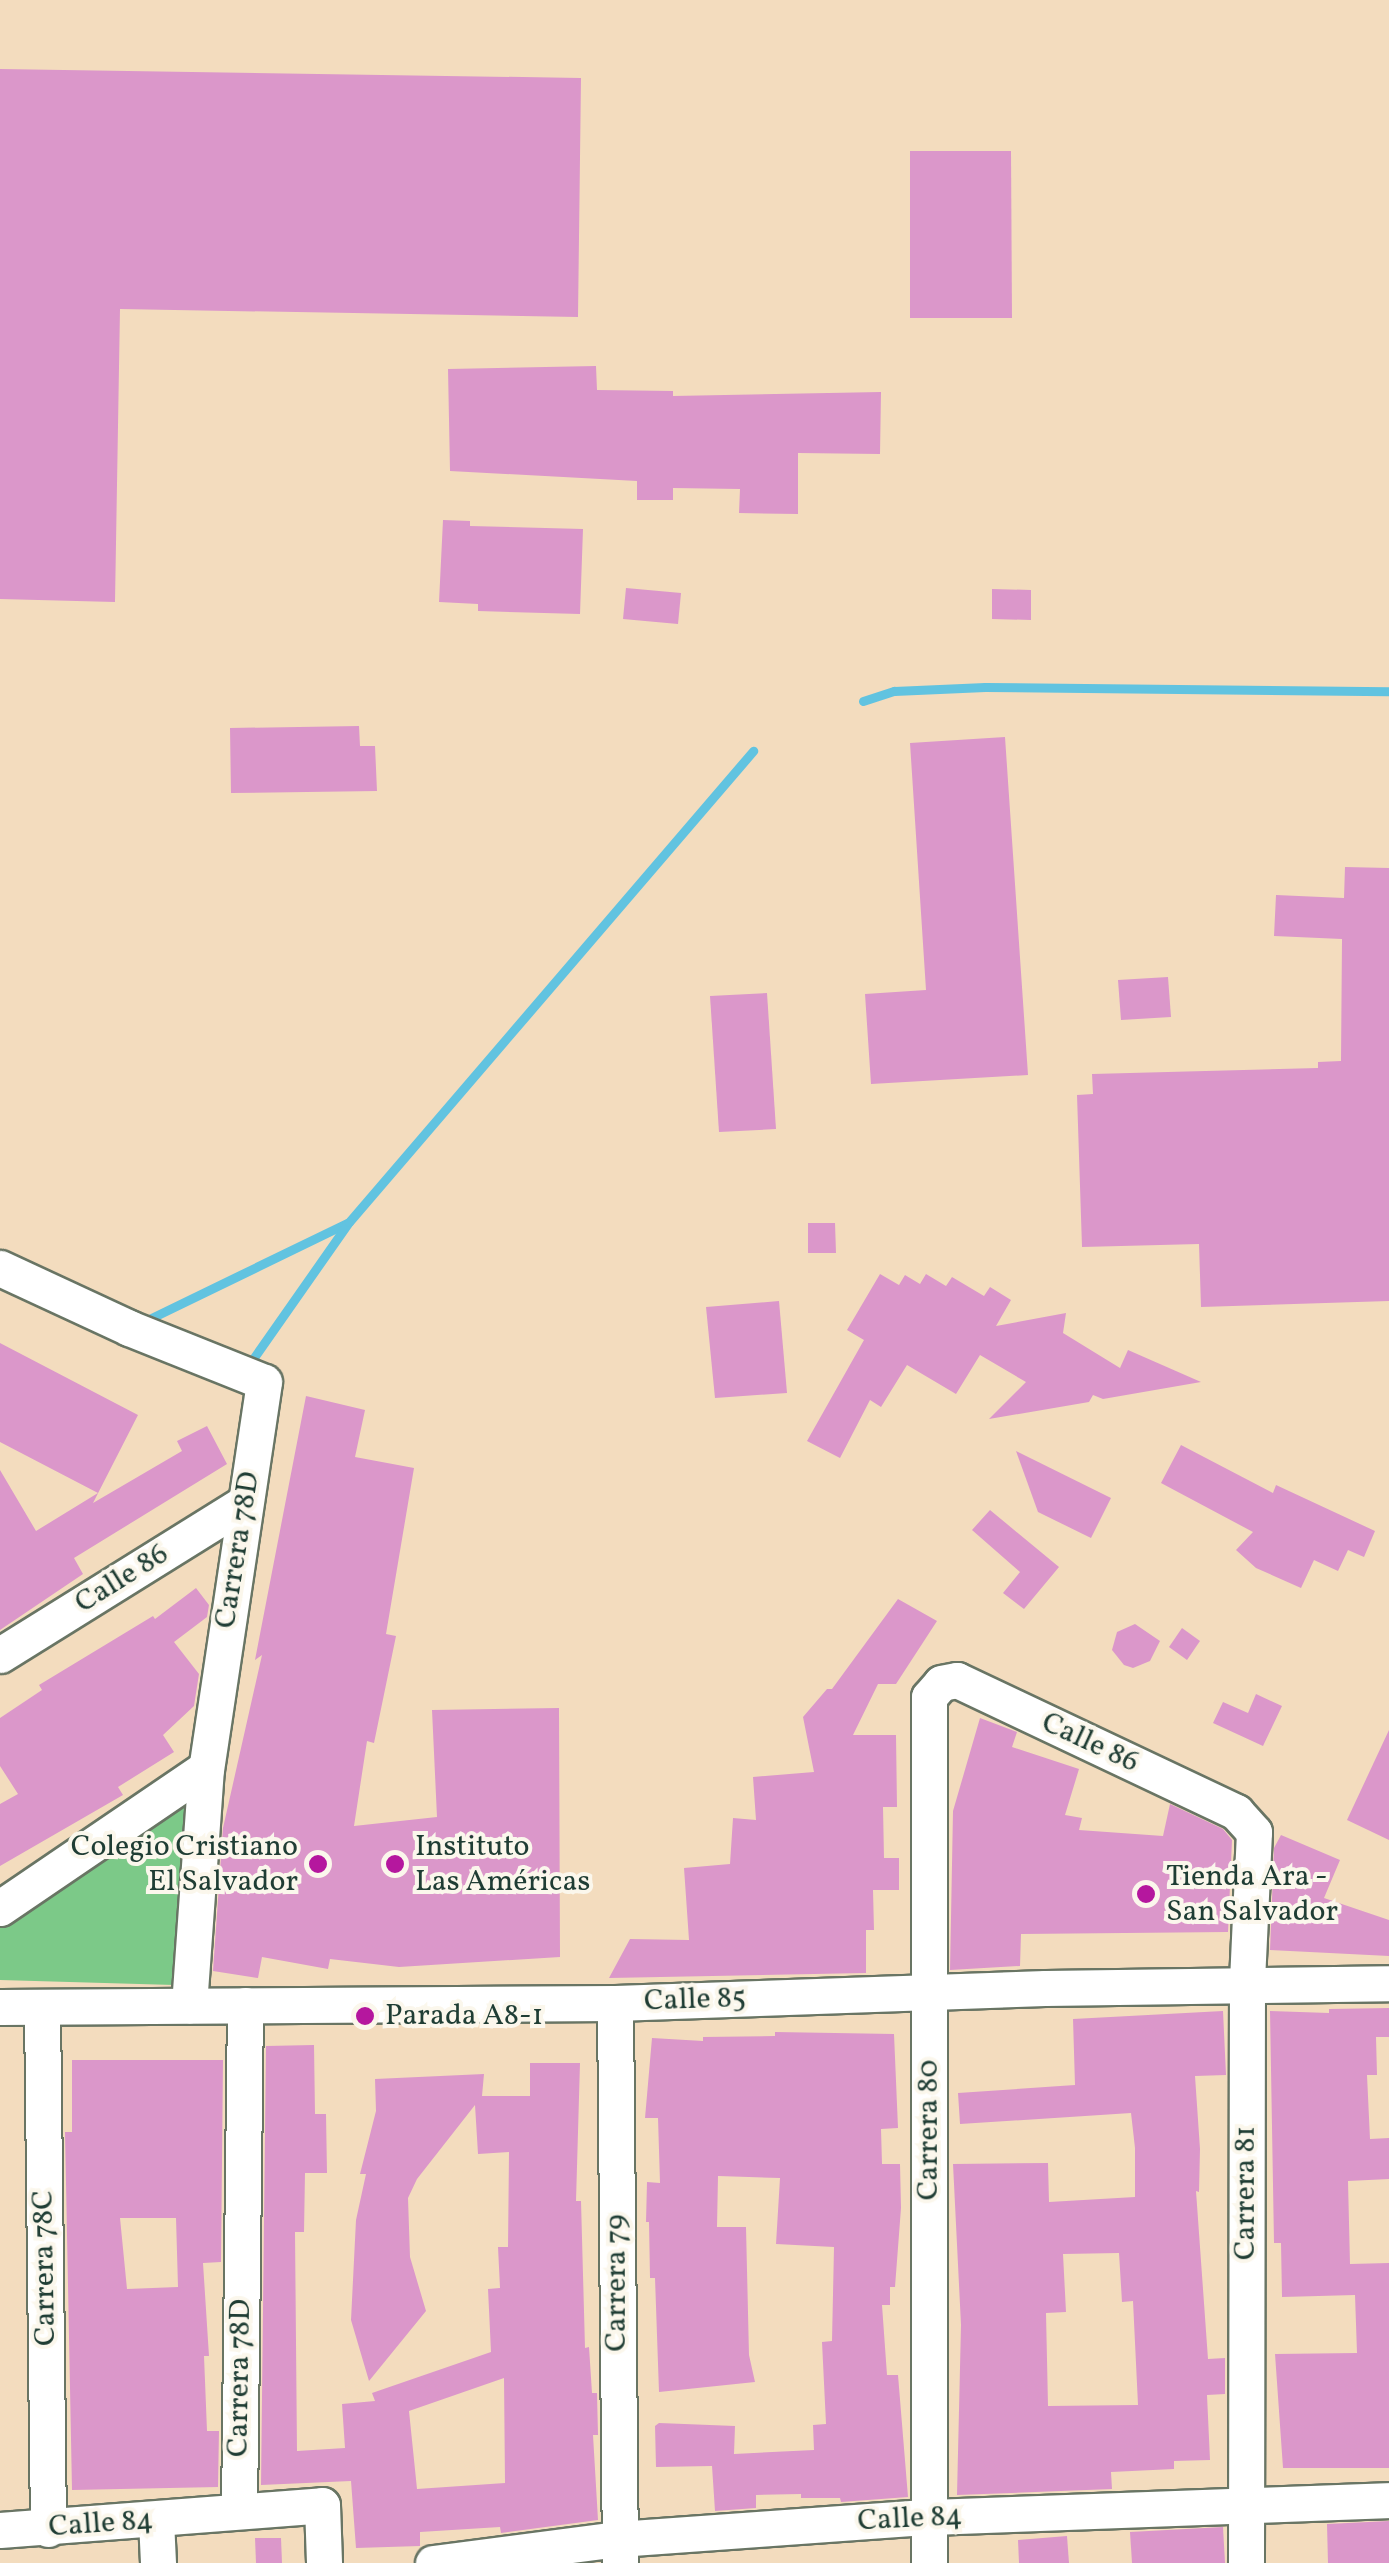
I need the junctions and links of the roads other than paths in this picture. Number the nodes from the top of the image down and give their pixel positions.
1 (0, 1268) edge
2 (244, 1503) junction
3 (0, 1655) edge
4 (929, 1697) joint
5 (206, 1768) junction
6 (1251, 1824) joint
7 (0, 1908) edge
8 (1246, 1983) junction
9 (1389, 1983) edge
10 (929, 1992) junction
11 (615, 2003) junction
12 (245, 2005) junction
13 (189, 2006) junction
14 (0, 2007) edge
15 (42, 2007) junction
16 (1389, 2500) edge
17 (1246, 2505) junction
18 (238, 2510) junction
19 (928, 2518) junction
20 (156, 2520) junction
21 (48, 2529) junction
22 (0, 2530) edge
23 (619, 2551) edge
24 (158, 2563) edge
25 (324, 2563) edge
26 (433, 2563) edge
27 (929, 2563) edge
28 (1246, 2563) edge

1 - 2 street, Carrera 78D
2 - 3 street, Calle 86
2 - 5 street, Carrera 78D
4 - 6 street, Calle 86
4 - 10 street, Carrera 80
5 - 7 street
5 - 13 street, Carrera 78D
6 - 8 street, Carrera 81
8 - 9 street, Calle 85
8 - 10 street, Calle 85
8 - 17 street, Carrera 81
10 - 11 street, Calle 85
10 - 19 street, Carrera 80
11 - 12 street, Calle 85
11 - 23 street, Carrera 79
12 - 13 street, Calle 85
12 - 18 street, Carrera 78D
13 - 15 street, Calle 85
14 - 15 street, Calle 85
15 - 21 street, Carrera 78C
16 - 17 street, Calle 84
17 - 19 street, Calle 84
17 - 28 street, Carrera 81
18 - 20 street, Calle 84
18 - 25 street, Calle 84
19 - 23 street, Calle 84
19 - 27 street, Carrera 80
20 - 21 street, Calle 84
20 - 24 street
21 - 22 street, Calle 84
23 - 26 street, Calle 84

